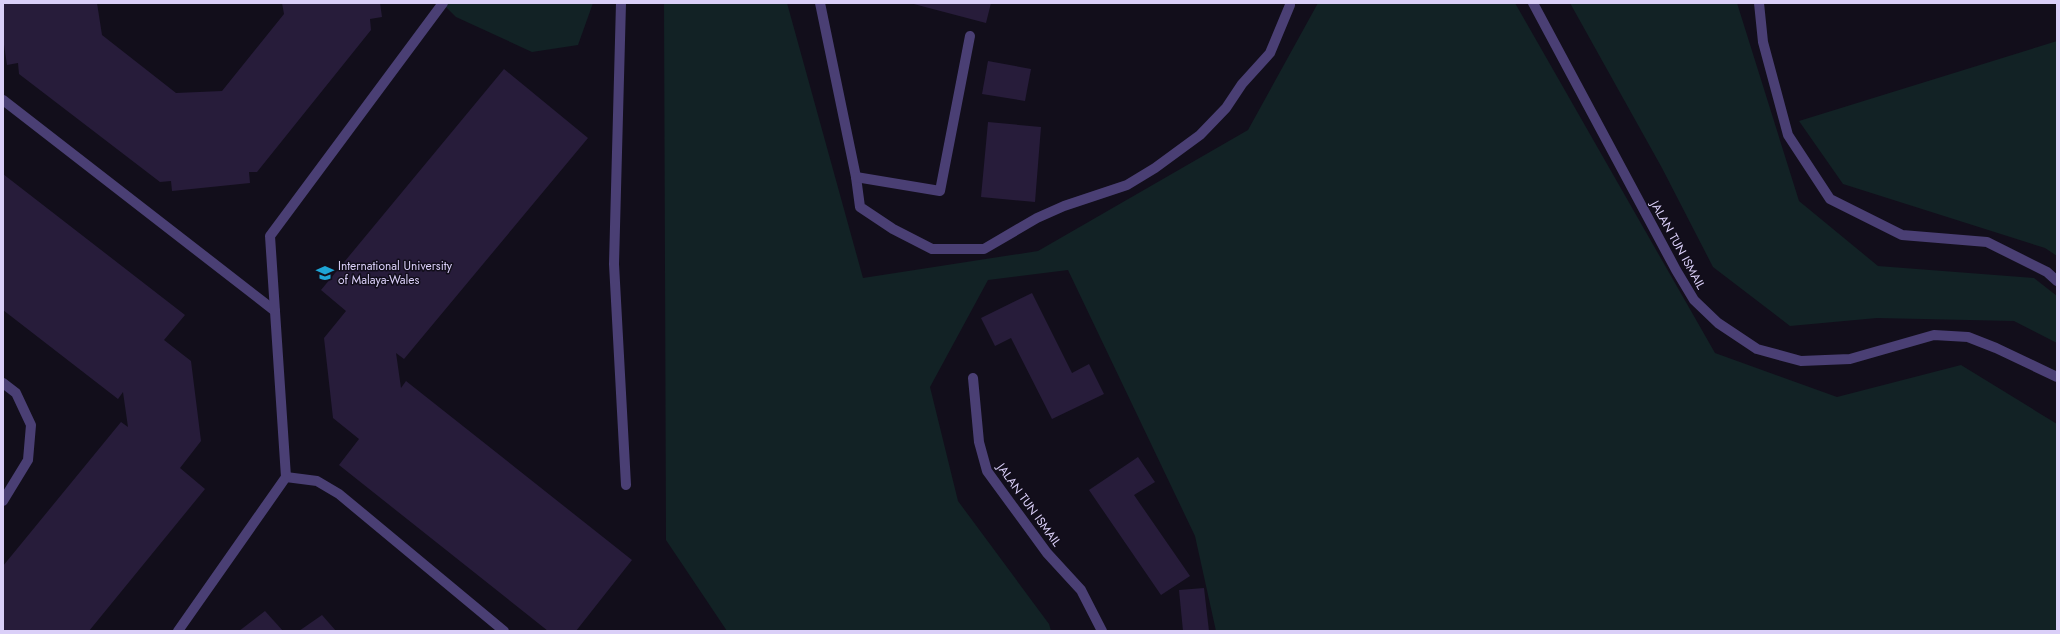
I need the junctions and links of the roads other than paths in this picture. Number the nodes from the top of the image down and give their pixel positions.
1 (443, 3) edge
2 (621, 3) edge
3 (820, 3) edge
4 (1532, 3) edge
5 (1759, 3) edge
6 (1290, 5) dead end
7 (970, 36) dead end
8 (3, 100) edge
9 (856, 177) junction
10 (2057, 281) edge
11 (275, 312) junction
12 (2057, 377) edge
13 (973, 378) dead end
14 (3, 383) edge
15 (286, 477) junction
16 (626, 485) dead end
17 (3, 501) edge
18 (178, 631) edge
19 (504, 631) edge
20 (1102, 631) edge

1 - 11 street
2 - 16 street
3 - 9 street
4 - 12 street, JALAN TUN ISMAIL
5 - 10 street
6 - 9 street
7 - 9 street
8 - 11 street
11 - 15 street
13 - 20 street, JALAN TUN ISMAIL
14 - 17 street
15 - 18 street
15 - 19 street

